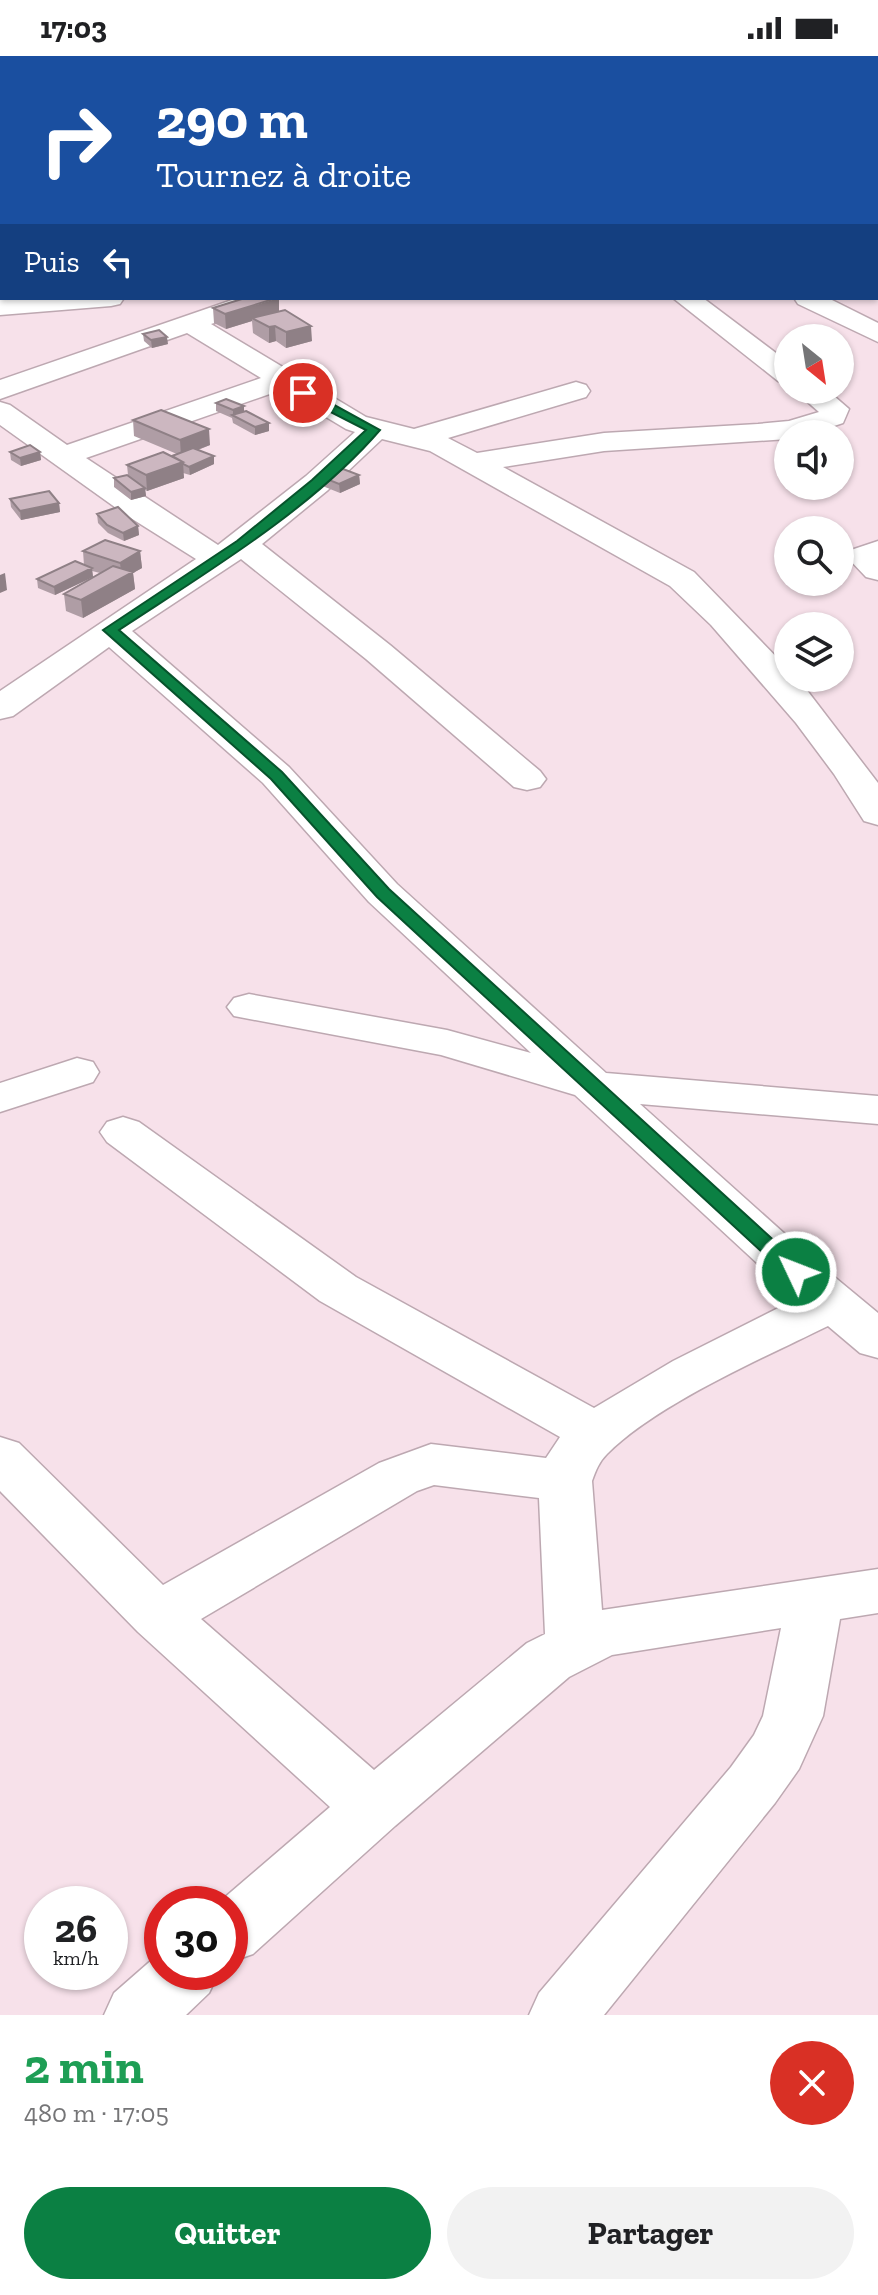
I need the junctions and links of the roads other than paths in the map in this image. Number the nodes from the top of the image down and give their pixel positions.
1 (86, 300) edge
2 (258, 300) edge
3 (689, 300) edge
4 (811, 300) edge
5 (0, 307) edge
6 (188, 322) junction
7 (878, 334) edge
8 (774, 364) edge
9 (281, 380) junction
10 (0, 390) edge
11 (576, 391) dead end
12 (827, 404) edge
13 (0, 411) edge
14 (374, 430) junction
15 (416, 438) junction
16 (66, 455) junction
17 (471, 463) junction
18 (230, 551) junction
19 (878, 551) edge
20 (878, 570) edge
21 (110, 630) junction
22 (0, 708) edge
23 (865, 764) edge
24 (527, 779) dead end
25 (878, 813) edge
26 (249, 1007) dead end
27 (77, 1072) dead end
28 (596, 1086) junction
29 (0, 1098) edge
30 (878, 1110) edge
31 (123, 1132) dead end
32 (832, 1302) junction
33 (878, 1340) edge
34 (596, 1433) junction
35 (0, 1457) edge
36 (565, 1481) junction
37 (878, 1591) edge
38 (815, 1600) junction
39 (158, 1616) junction
40 (575, 1643) junction
41 (373, 1807) junction
42 (248, 1917) edge
43 (166, 1990) edge
44 (138, 2015) edge
45 (563, 2015) edge

1 - 5 street
2 - 6 street
3 - 8 street
4 - 7 street
6 - 9 street
6 - 10 street
9 - 14 street
9 - 16 street
11 - 15 street
12 - 17 street
13 - 16 street
14 - 15 street
14 - 18 street
15 - 17 street
16 - 18 street
17 - 23 street
18 - 21 street
18 - 24 street
19 - 20 street
21 - 22 street
21 - 28 street
23 - 25 street
26 - 28 street
27 - 29 street
28 - 30 street
28 - 32 street
31 - 34 street
32 - 33 street
32 - 34 street
34 - 36 street
35 - 39 street
36 - 39 street
36 - 40 street
37 - 38 street
38 - 40 street
38 - 45 street
39 - 41 street
40 - 41 street
41 - 42 street
43 - 44 street

